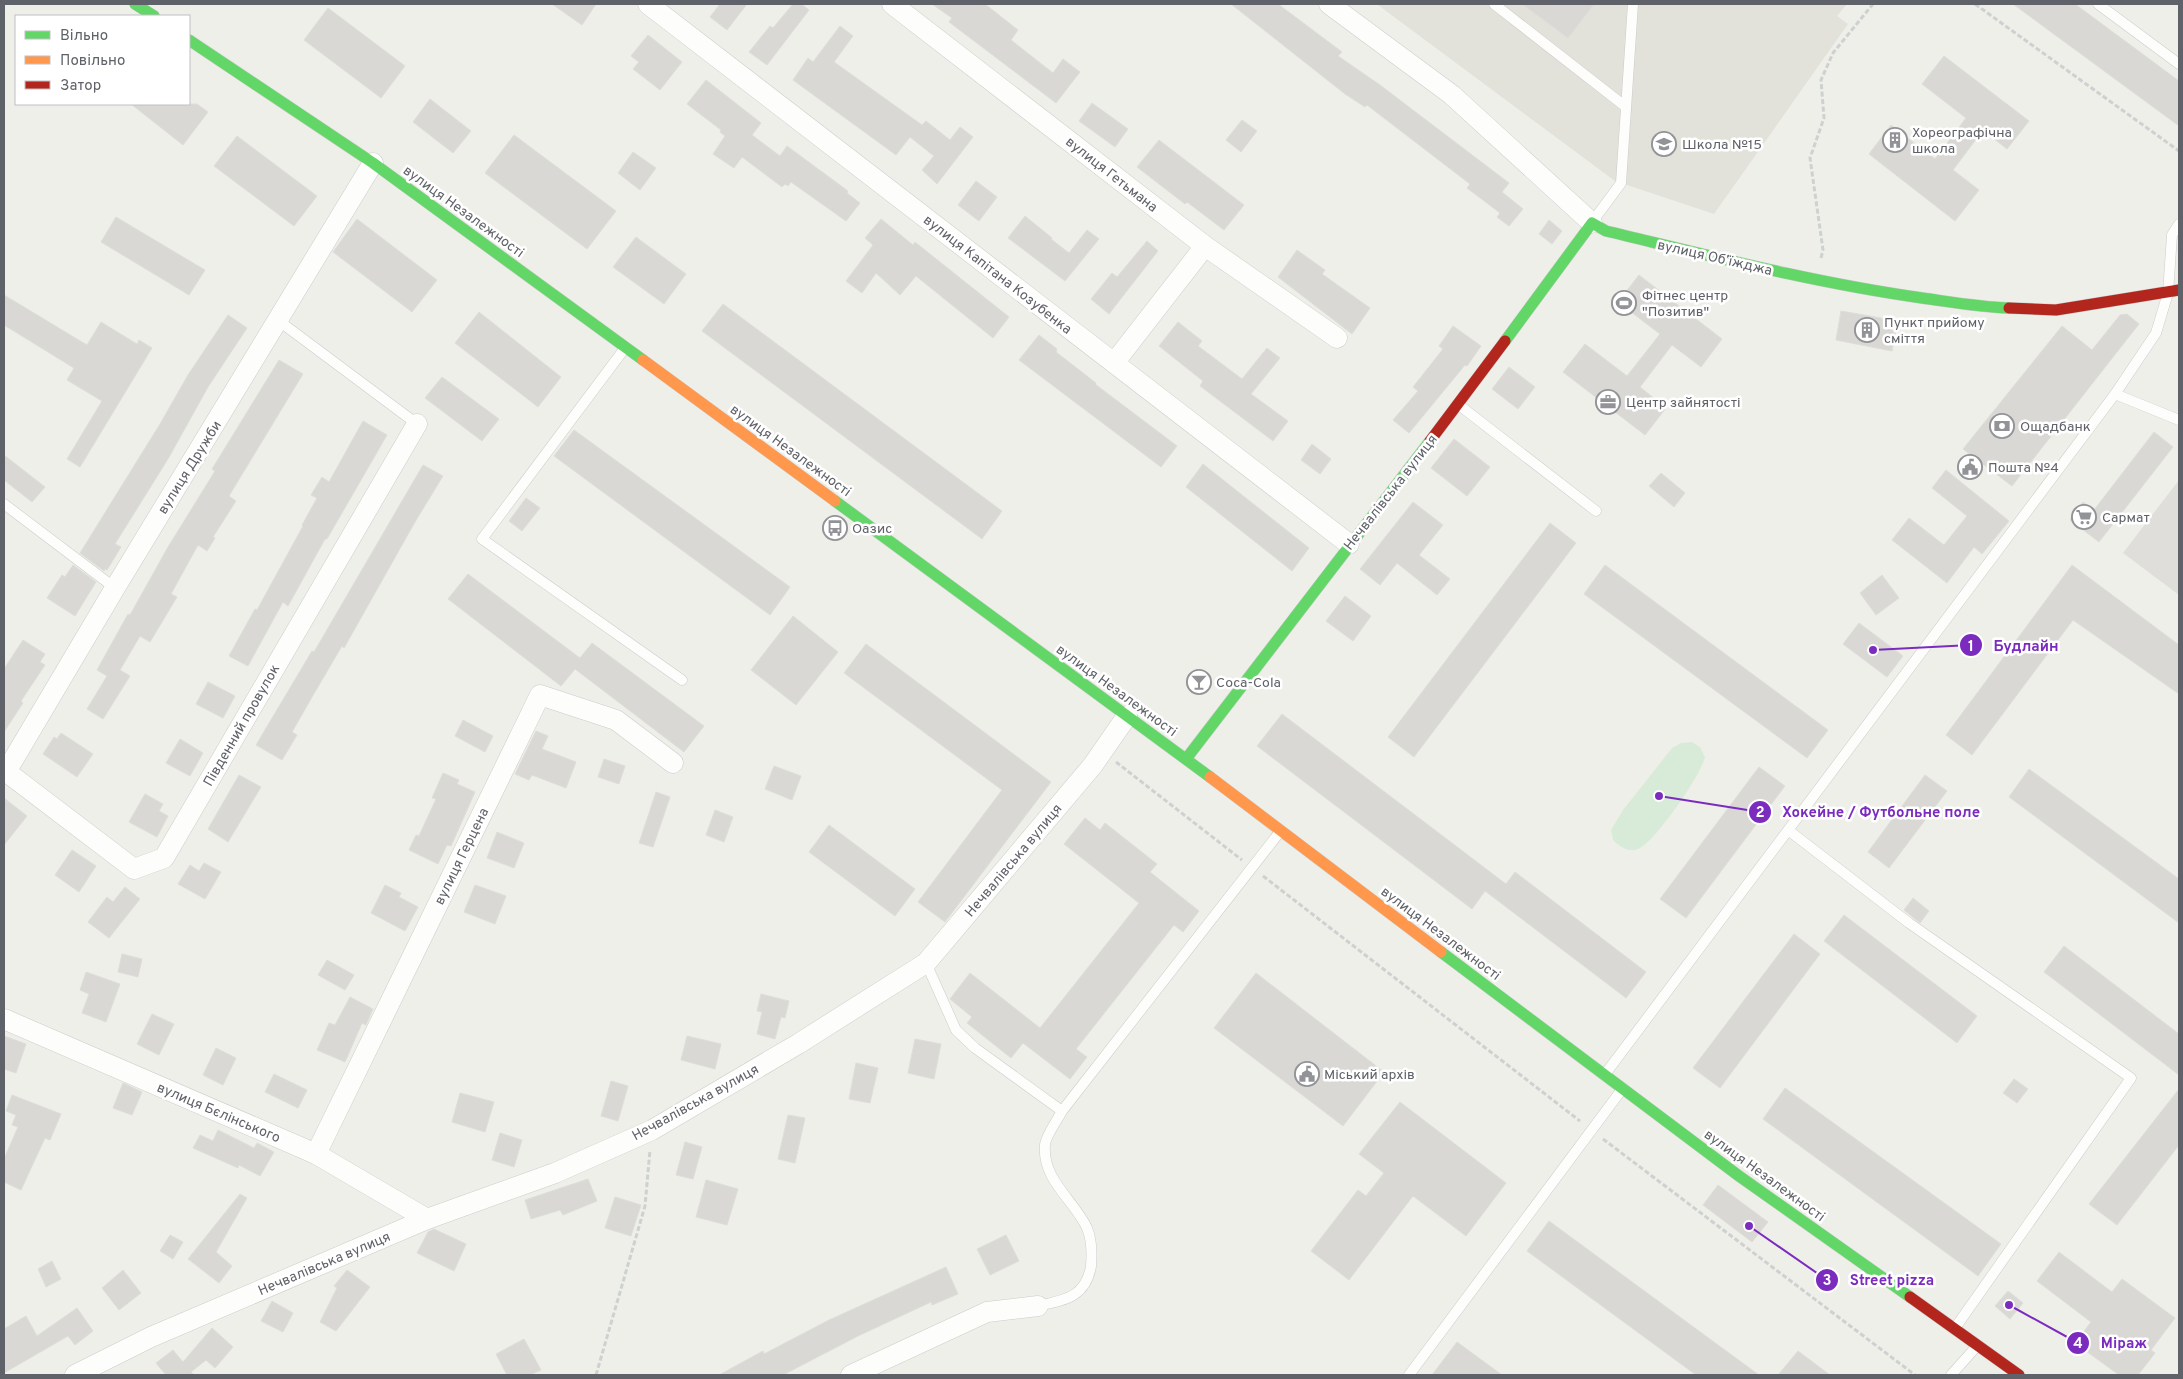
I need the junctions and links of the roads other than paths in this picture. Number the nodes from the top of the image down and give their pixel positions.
1 (135, 4) edge
2 (648, 4) edge
3 (892, 4) edge
4 (1329, 4) edge
5 (1494, 4) edge
6 (1633, 4) edge
7 (2098, 4) edge
8 (152, 15) edge
9 (190, 41) edge
10 (2179, 64) edge
11 (1626, 107) junction
12 (373, 163) junction
13 (1592, 223) junction
14 (2179, 224) edge
15 (1205, 246) junction
16 (2174, 292) edge
17 (279, 321) junction
18 (1337, 338) dead end
19 (626, 347) junction
20 (1114, 363) junction
21 (2116, 394) junction
22 (1458, 405) junction
23 (2179, 420) edge
24 (417, 424) joint
25 (4, 504) edge
26 (1596, 511) dead end
27 (1349, 544) junction
28 (115, 588) junction
29 (682, 680) dead end
30 (1127, 716) junction
31 (1186, 759) junction
32 (673, 763) dead end
33 (5, 771) edge
34 (1788, 830) junction
35 (1280, 832) junction
36 (926, 963) junction
37 (4, 1020) edge
38 (1606, 1074) junction
39 (1624, 1087) junction
40 (1062, 1111) junction
41 (316, 1154) junction
42 (427, 1219) junction
43 (1038, 1306) joint
44 (1954, 1329) junction
45 (1977, 1346) junction
46 (864, 1373) edge
47 (75, 1375) edge
48 (1408, 1375) edge
49 (1951, 1375) edge
50 (2020, 1375) edge

1 - 8 street
2 - 20 street, вулиця Капітана Козубенка
3 - 15 street, вулиця Гетьмана
4 - 13 street, вулиця Обʼїжджа
5 - 11 lane
6 - 11 lane
7 - 10 lane
9 - 12 street, вулиця Незалежності
11 - 13 lane
12 - 17 street, вулиця Дружби
12 - 19 street, вулиця Незалежності
13 - 16 street, вулиця Обʼїжджа
13 - 22 street, Нечвалівська вулиця
14 - 16 lane
15 - 18 street, вулиця Гетьмана
15 - 20 street
16 - 21 lane
17 - 24 lane
17 - 28 street, вулиця Дружби
19 - 29 lane
19 - 30 street, вулиця Незалежності
20 - 27 street, вулиця Капітана Козубенка
21 - 23 lane
21 - 34 lane
22 - 26 lane
22 - 27 street, Нечвалівська вулиця
24 - 33 street, Південний провулок
25 - 28 lane
27 - 31 street, Нечвалівська вулиця
28 - 33 street, вулиця Дружби
30 - 31 street, вулиця Незалежності
30 - 36 street, Нечвалівська вулиця
31 - 35 street, вулиця Незалежності
32 - 41 street, вулиця Герцена
34 - 38 lane
34 - 44 lane
35 - 38 street, вулиця Незалежності
35 - 40 lane
36 - 40 lane
36 - 42 street, Нечвалівська вулиця
37 - 41 street, вулиця Бєлінського
38 - 39 street, вулиця Незалежності
39 - 44 street, вулиця Незалежності
39 - 48 lane
40 - 43 lane
41 - 42 street, вулиця Бєлінського
42 - 47 street, Нечвалівська вулиця
43 - 46 street
44 - 45 street, вулиця Незалежності
45 - 49 lane
45 - 50 street, вулиця Незалежності

